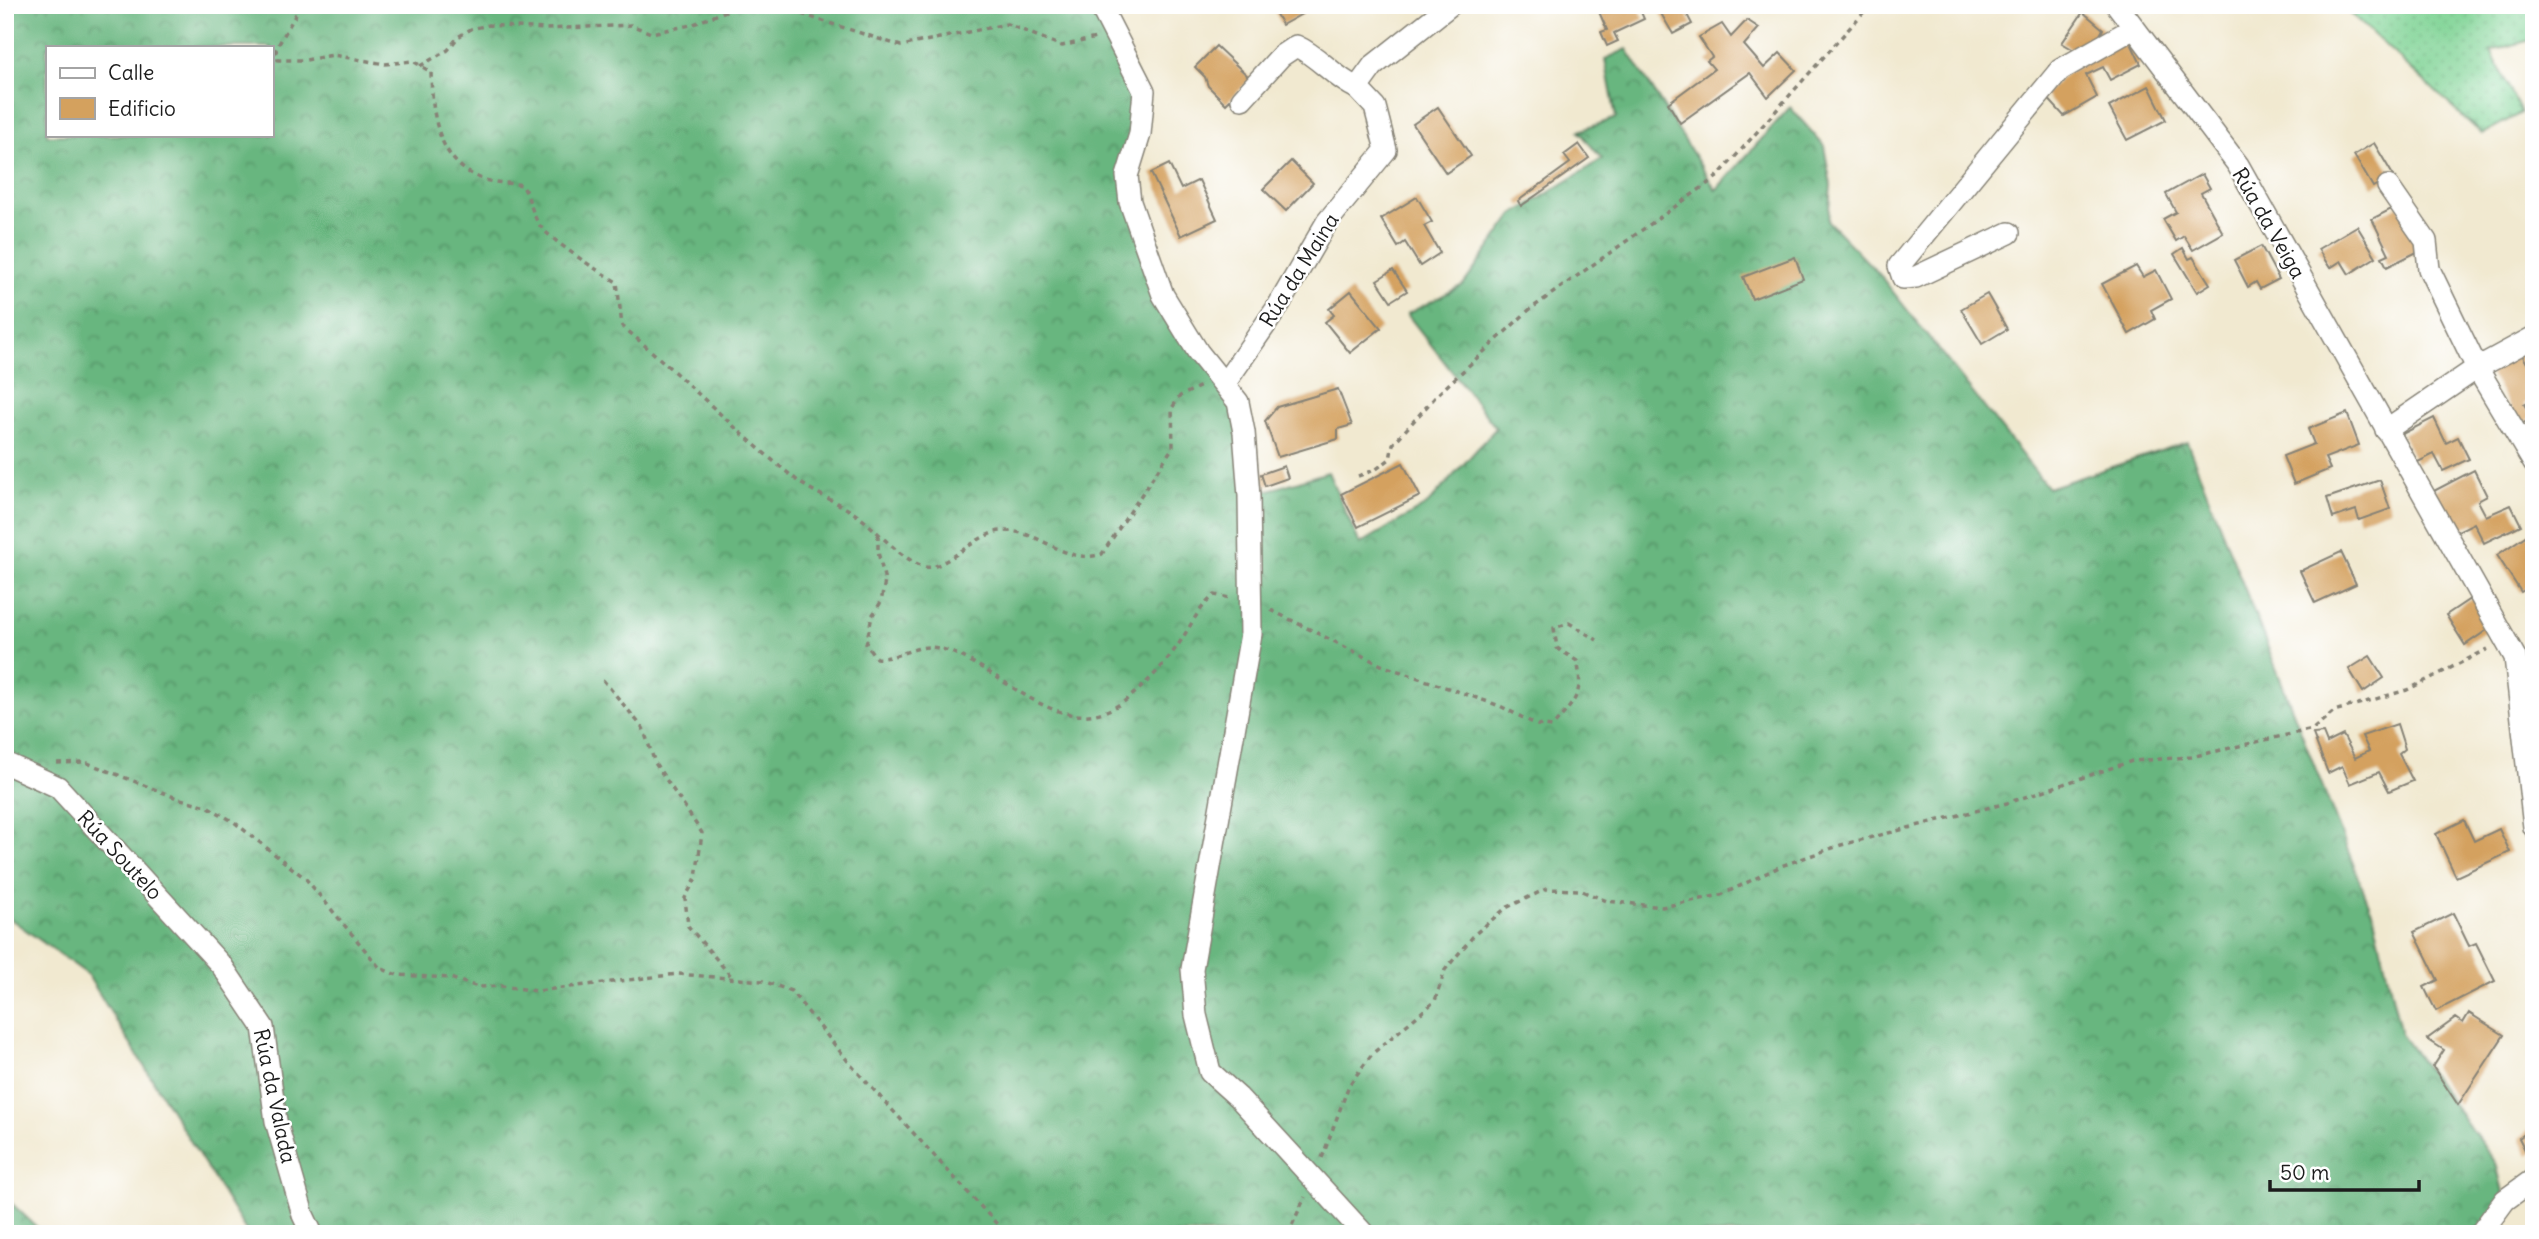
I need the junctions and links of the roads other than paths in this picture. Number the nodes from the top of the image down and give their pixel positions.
1 (1100, 5) edge
2 (1450, 5) edge
3 (2117, 5) edge
4 (2134, 28) junction
5 (1357, 88) junction
6 (1242, 99) dead end
7 (2388, 186) dead end
8 (2009, 233) dead end
9 (2534, 337) edge
10 (2477, 368) junction
11 (1225, 383) junction
12 (2386, 430) junction
13 (2534, 463) edge
14 (5, 762) edge
15 (2534, 827) edge
16 (222, 966) joint
17 (2534, 1179) edge
18 (312, 1234) edge
19 (1364, 1234) edge
20 (2480, 1234) edge

1 - 11 street
2 - 5 street
3 - 4 street, Rúa da Veiga
4 - 8 street
4 - 12 street, Rúa da Veiga
5 - 6 street, Rúa da Maina
5 - 11 street, Rúa da Maina
7 - 10 street
9 - 10 street
10 - 12 street
10 - 13 street
11 - 19 street
12 - 15 street, Rúa da Veiga
14 - 16 street, Rúa Soutelo
16 - 18 street, Rúa da Valada
17 - 20 street

